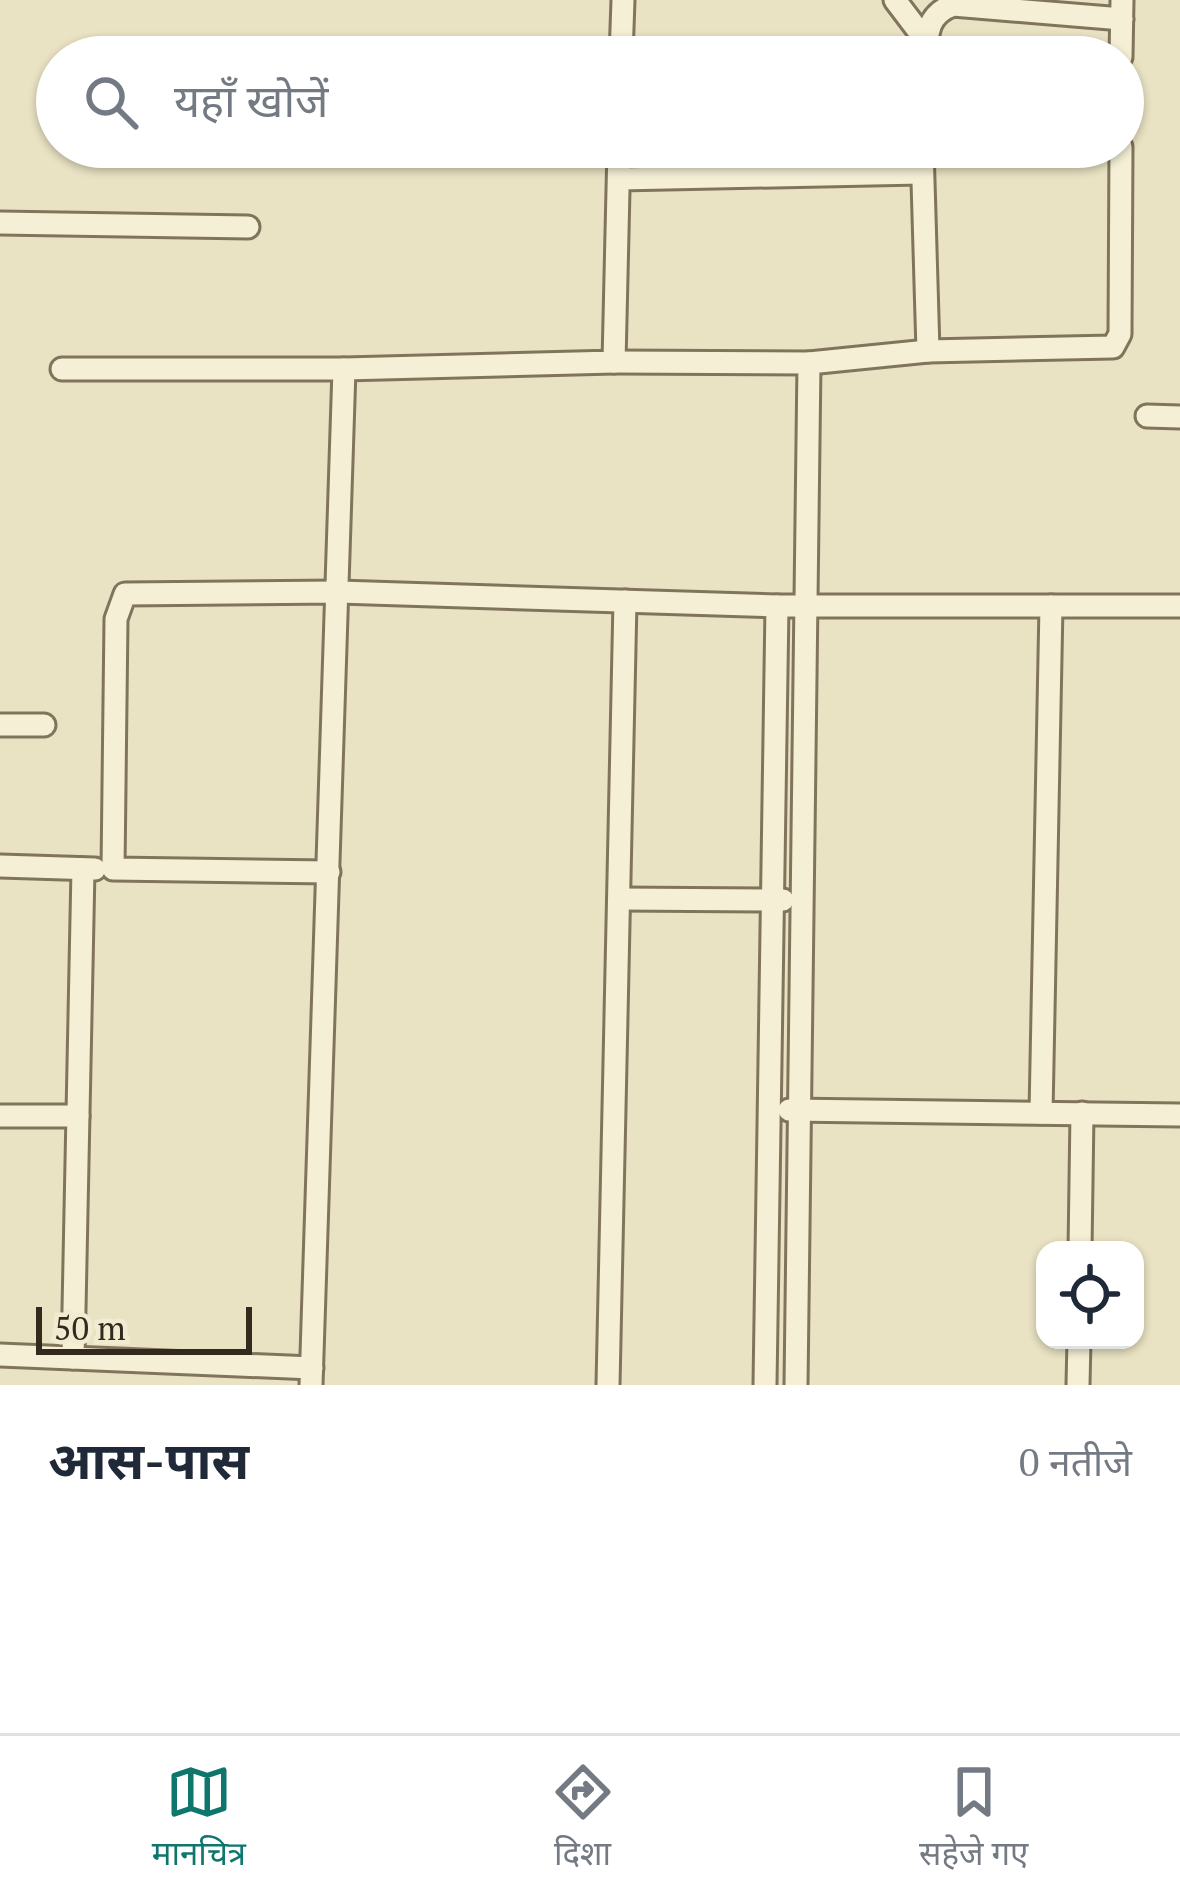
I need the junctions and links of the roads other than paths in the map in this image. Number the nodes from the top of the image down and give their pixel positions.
1 (622, 0) edge
2 (895, 0) edge
3 (1122, 9) edge
4 (621, 36) edge
5 (918, 36) edge
6 (930, 36) edge
7 (619, 168) edge
8 (921, 168) edge
9 (1121, 168) edge
10 (921, 173) junction
11 (619, 179) junction
12 (0, 223) edge
13 (248, 227) dead end
14 (928, 351) junction
15 (614, 362) junction
16 (809, 363) junction
17 (62, 369) dead end
18 (344, 369) junction
19 (1147, 416) dead end
20 (1180, 417) edge
21 (339, 592) junction
22 (626, 601) junction
23 (808, 605) junction
24 (776, 606) junction
25 (1051, 606) junction
26 (1180, 606) edge
27 (0, 725) edge
28 (44, 725) dead end
29 (0, 866) edge
30 (83, 869) junction
31 (113, 869) junction
32 (329, 872) junction
33 (802, 898) junction
34 (619, 899) junction
35 (773, 902) junction
36 (770, 1109) junction
37 (798, 1110) junction
38 (1041, 1113) junction
39 (1082, 1113) junction
40 (1180, 1114) edge
41 (0, 1116) edge
42 (78, 1116) junction
43 (1080, 1241) edge
44 (1078, 1349) edge
45 (0, 1355) edge
46 (73, 1358) junction
47 (311, 1376) edge
48 (608, 1385) edge
49 (765, 1385) edge
50 (796, 1385) edge
51 (1078, 1385) edge

1 - 4 street
2 - 5 street
3 - 6 street
7 - 11 street
8 - 10 street
9 - 14 street
10 - 11 street
10 - 14 street
11 - 15 street
12 - 13 street
14 - 16 street
15 - 16 street
15 - 18 street
16 - 23 street
17 - 18 street
18 - 21 street
19 - 20 street
21 - 22 street
21 - 31 street
21 - 32 street
22 - 24 street
22 - 34 street
23 - 24 street
23 - 25 street
23 - 33 street
24 - 35 street
25 - 26 street
25 - 38 street
27 - 28 street
29 - 30 street
30 - 31 street
30 - 42 street
31 - 32 street
32 - 47 street
33 - 35 street
33 - 37 street
34 - 35 street
34 - 48 street
35 - 36 street
36 - 37 street
36 - 49 street
37 - 38 street
37 - 50 street
38 - 39 street
39 - 40 street
39 - 43 street
41 - 42 street
42 - 46 street
44 - 51 street
45 - 46 street
46 - 47 street

